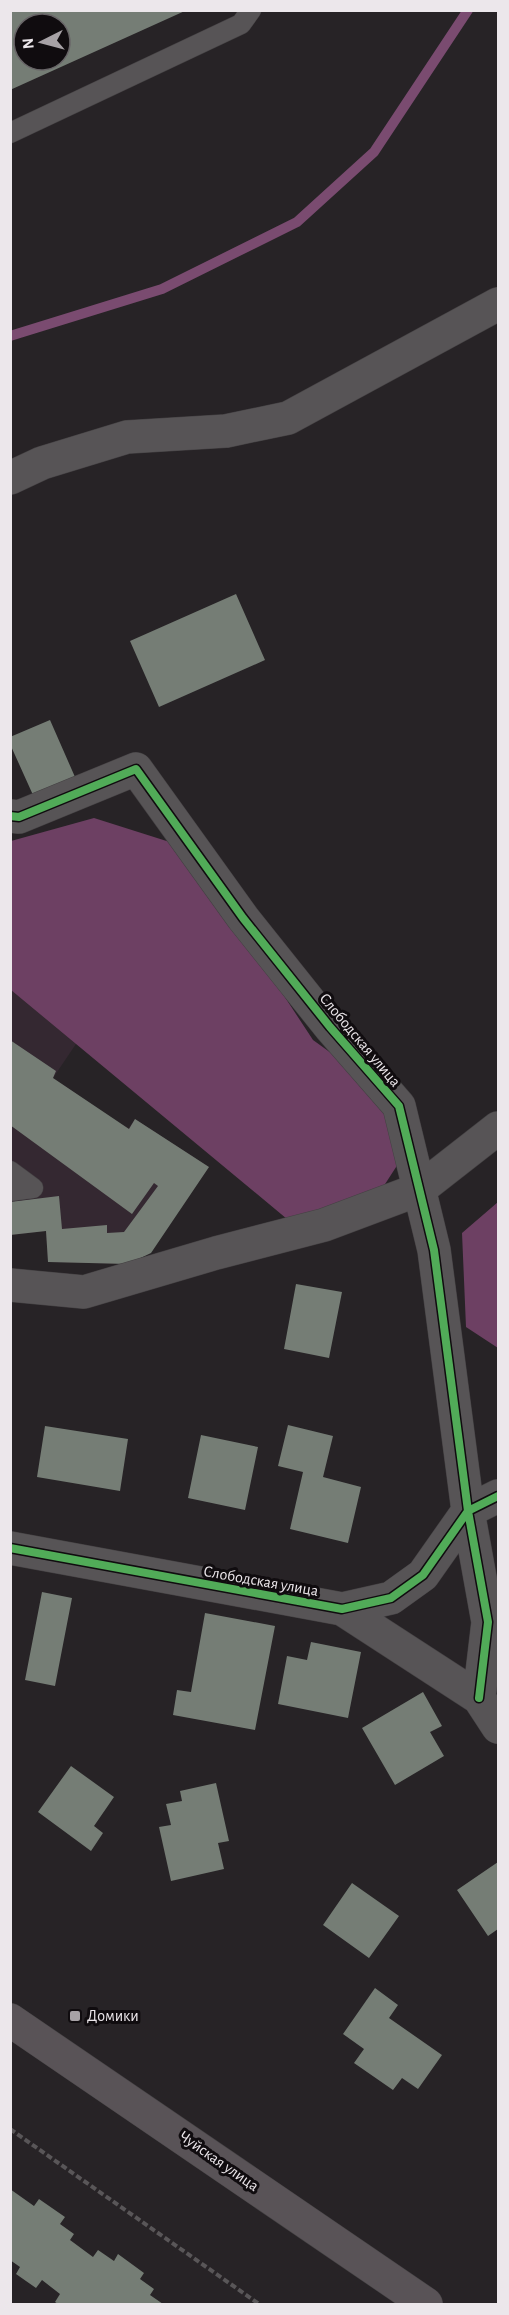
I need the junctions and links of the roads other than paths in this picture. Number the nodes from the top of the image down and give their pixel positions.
1 (251, 10) edge
2 (10, 133) edge
3 (498, 304) edge
4 (10, 478) edge
5 (10, 816) edge
6 (498, 1128) edge
7 (10, 1171) edge
8 (420, 1190) junction
9 (10, 1191) edge
10 (10, 1285) edge
11 (498, 1496) edge
12 (468, 1511) junction
13 (10, 1548) edge
14 (342, 1609) junction
15 (479, 1698) junction
16 (498, 1727) edge
17 (10, 2020) edge
18 (426, 2304) edge

1 - 2 lane
3 - 4 street
5 - 8 street, Слободская улица
6 - 8 street
7 - 9 lane
8 - 10 street
8 - 12 street, Слободская улица
11 - 12 street
12 - 14 street, Слободская улица
12 - 15 street, Слободская улица
13 - 14 street, Слободская улица
14 - 15 street
15 - 16 street
17 - 18 street, Чуйская улица

